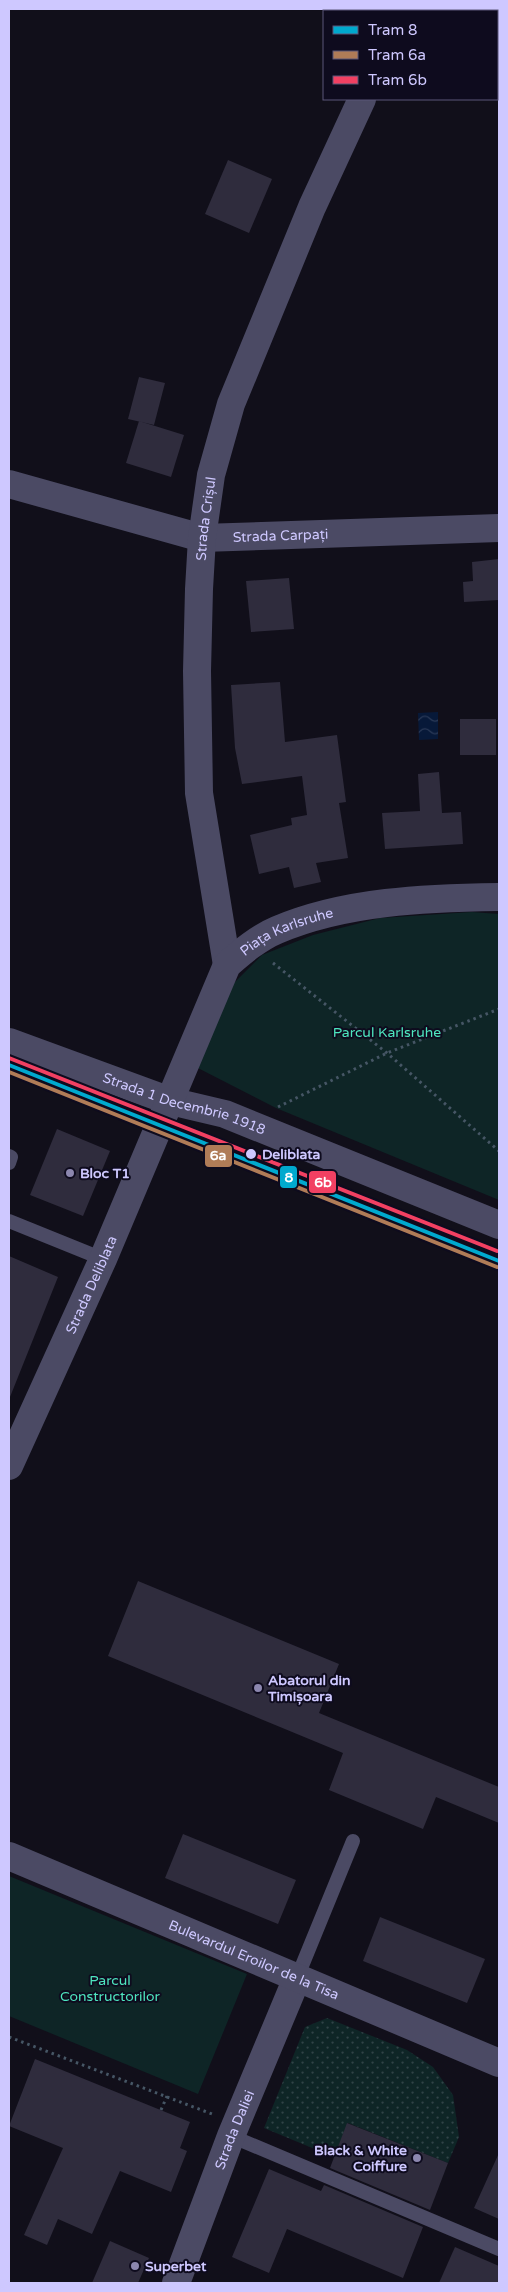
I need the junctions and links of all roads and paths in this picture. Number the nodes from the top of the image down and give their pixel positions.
1 (362, 100) edge
2 (9, 484) edge
3 (499, 528) edge
4 (202, 538) junction
5 (499, 897) edge
6 (253, 943) junction
7 (226, 965) junction
8 (499, 1009) edge
9 (9, 1042) edge
10 (386, 1053) junction
11 (170, 1101) junction
12 (271, 1110) dead end
13 (499, 1151) edge
14 (9, 1156) edge
15 (9, 1163) edge
16 (9, 1221) edge
17 (499, 1225) edge
18 (104, 1259) junction
19 (9, 1466) edge
20 (353, 1841) dead end
21 (9, 1856) edge
22 (298, 1978) junction
23 (9, 2037) edge
24 (499, 2064) edge
25 (167, 2096) junction
26 (161, 2110) dead end
27 (226, 2127) junction
28 (499, 2249) edge
29 (176, 2283) edge

1 - 4 street, Strada Crișul
2 - 4 street, Strada Carpați
3 - 4 street, Strada Carpați
4 - 7 street, Strada Crișul
5 - 6 street, Piața Karlsruhe
6 - 7 street, Piața Karlsruhe
6 - 10 path
7 - 11 street, Piața Karlsruhe
8 - 10 path
9 - 11 street, Strada 1 Decembrie 1918
10 - 12 path
10 - 13 path
11 - 17 street, Strada 1 Decembrie 1918
11 - 18 street, Strada Deliblata
14 - 15 lane
16 - 18 lane
18 - 19 street, Strada Deliblata
20 - 22 lane
21 - 22 street, Bulevardul Eroilor de la Tisa
22 - 24 street, Bulevardul Eroilor de la Tisa
22 - 27 street, Strada Daliei
23 - 25 path
25 - 26 path
25 - 27 path
27 - 28 lane
27 - 29 street, Strada Daliei

